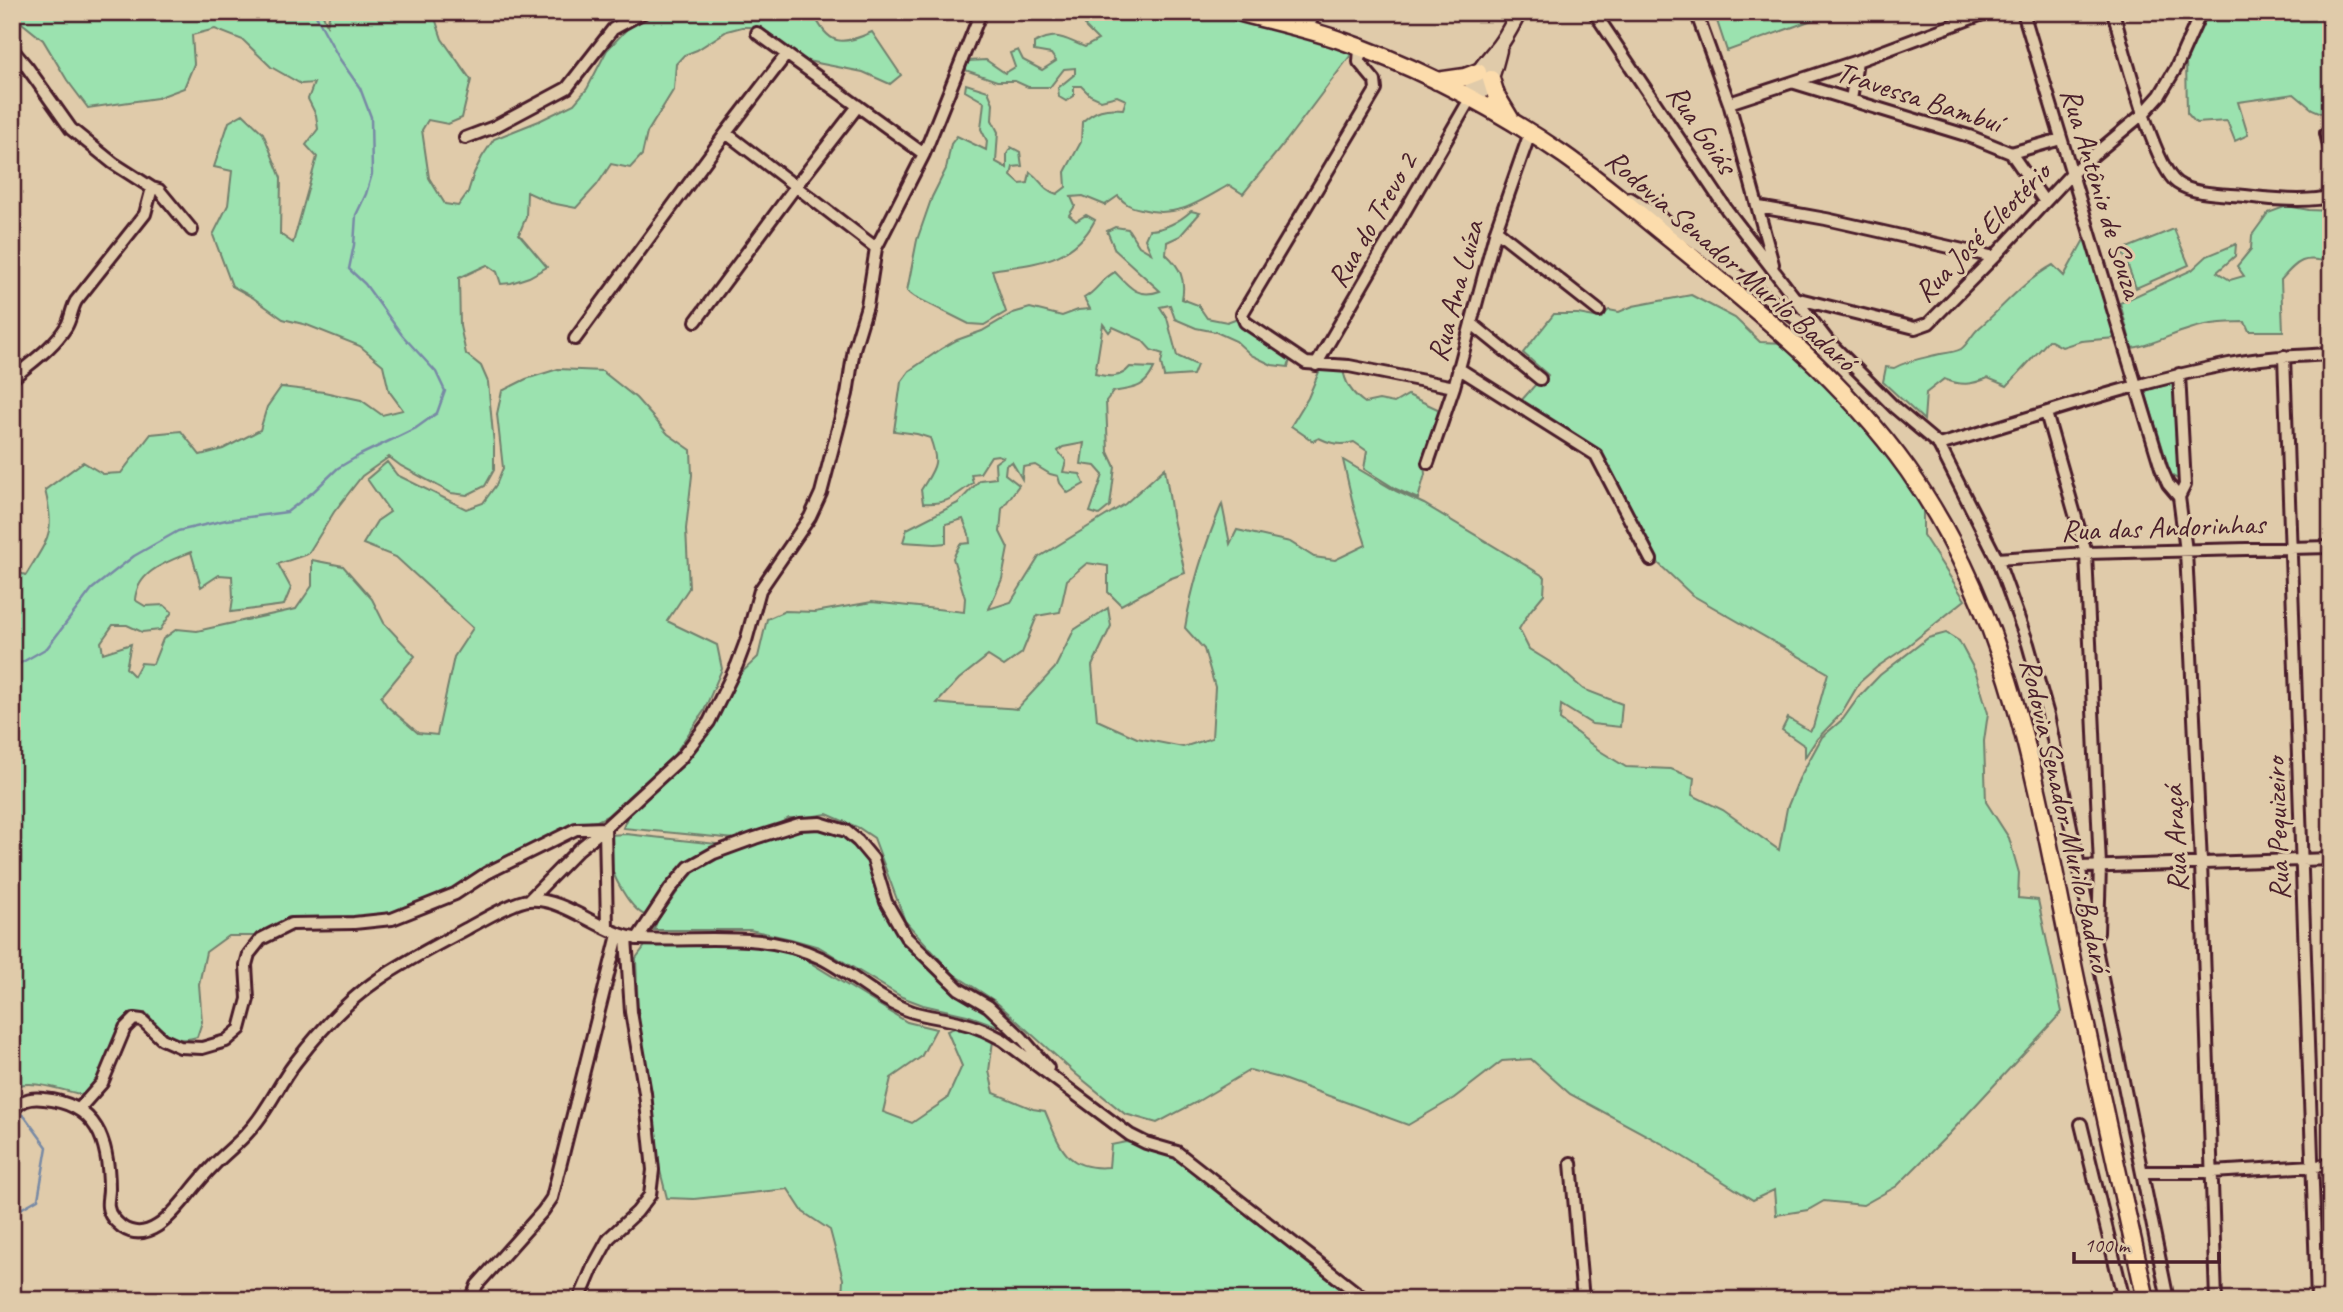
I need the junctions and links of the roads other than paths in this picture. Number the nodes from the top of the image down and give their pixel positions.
1 (643, 12) edge
2 (981, 12) edge
3 (1238, 12) edge
4 (1314, 12) edge
5 (1519, 12) edge
6 (1594, 12) edge
7 (1696, 12) edge
8 (1988, 12) edge
9 (2023, 12) edge
10 (2113, 12) edge
11 (2201, 12) edge
12 (1308, 30) junction
13 (757, 33) dead end
14 (1360, 48) junction
15 (12, 50) edge
16 (786, 55) junction
17 (1857, 61) junction
18 (1484, 75) junction
19 (1437, 81) junction
20 (1795, 83) junction
21 (1470, 99) junction
22 (1851, 100) junction
23 (1729, 103) junction
24 (858, 106) junction
25 (2144, 113) junction
26 (1513, 122) junction
27 (726, 133) junction
28 (1530, 133) junction
29 (2326, 133) dead end
30 (465, 138) dead end
31 (2061, 139) junction
32 (2011, 153) junction
33 (924, 154) junction
34 (2331, 155) edge
35 (2071, 174) junction
36 (796, 186) junction
37 (1605, 186) junction
38 (152, 188) junction
39 (2331, 196) edge
40 (2045, 202) junction
41 (1759, 207) junction
42 (192, 230) dead end
43 (1496, 230) junction
44 (876, 248) junction
45 (1994, 257) junction
46 (1774, 270) junction
47 (1795, 298) junction
48 (1599, 311) dead end
49 (696, 321) dead end
50 (1471, 323) junction
51 (575, 340) dead end
52 (1828, 341) junction
53 (2331, 354) edge
54 (2284, 356) junction
55 (1316, 365) junction
56 (1458, 368) junction
57 (2179, 374) junction
58 (12, 379) edge
59 (1540, 379) dead end
60 (1454, 387) junction
61 (2135, 387) junction
62 (2046, 413) junction
63 (1939, 445) junction
64 (1428, 463) dead end
65 (2179, 497) junction
66 (2291, 547) junction
67 (2331, 547) edge
68 (2186, 551) junction
69 (2086, 553) junction
70 (1997, 559) junction
71 (1651, 560) dead end
72 (605, 828) junction
73 (2331, 859) edge
74 (2302, 860) junction
75 (2201, 863) junction
76 (2100, 866) junction
77 (2080, 867) junction
78 (529, 900) junction
79 (607, 928) junction
80 (627, 937) junction
81 (2098, 952) junction
82 (1062, 1083) junction
83 (14, 1109) edge
84 (79, 1109) junction
85 (2081, 1124) dead end
86 (1571, 1163) dead end
87 (2331, 1165) edge
88 (2312, 1166) junction
89 (2143, 1172) junction
90 (2212, 1172) junction
91 (471, 1300) edge
92 (579, 1300) edge
93 (1366, 1300) edge
94 (1583, 1300) edge
95 (2124, 1300) edge
96 (2146, 1300) edge
97 (2168, 1300) edge
98 (2216, 1300) edge
99 (2317, 1300) edge

1 - 30 street
2 - 33 street
3 - 12 main road, Rodovia Senador Murilo Badaró
4 - 12 street
5 - 18 street
6 - 46 street, Rua Goiás
7 - 23 street
8 - 17 street
9 - 31 street, Rua Antônio de Souza
10 - 25 street
11 - 25 street, Rua José Eleotério
12 - 14 main road, Rodovia Senador Murilo Badaró
13 - 16 street
14 - 19 main road, Rodovia Senador Murilo Badaró
14 - 55 street
15 - 38 street
16 - 24 street
16 - 27 street
17 - 20 street
17 - 22 street
18 - 19 main road
18 - 21 street
18 - 26 main road
19 - 21 main road, Rodovia Senador Murilo Badaró
20 - 22 street, Travessa Bambuí
20 - 23 street
21 - 26 main road, Rodovia Senador Murilo Badaró
21 - 55 street, Rua do Trevo 2
22 - 32 street, Travessa Bambuí
23 - 41 street
24 - 33 street
24 - 36 street
25 - 35 street, Rua José Eleotério
25 - 39 street
26 - 28 main road, Rodovia Senador Murilo Badaró
27 - 36 street
27 - 51 street
28 - 37 main road, Rodovia Senador Murilo Badaró
28 - 43 street, Rua Ana Luíza
29 - 34 street
31 - 32 street
31 - 35 street, Rua Antônio de Souza
32 - 40 street, Travessa Bambuí
33 - 44 street
35 - 40 street, Rua José Eleotério
35 - 61 street, Rua Antônio de Souza
36 - 44 street
36 - 49 street
37 - 52 street
37 - 96 main road, Rodovia Senador Murilo Badaró
38 - 42 street
38 - 58 street
40 - 45 street, Rua José Eleotério
41 - 45 street
41 - 46 street
43 - 48 street
43 - 50 street, Rua Ana Luíza
44 - 72 street
45 - 47 street, Rua José Eleotério
46 - 47 street, Rua Goiás
47 - 52 street, Rua Goiás
50 - 56 street, Rua Ana Luíza
50 - 59 street
52 - 63 street
53 - 54 street
54 - 57 street
54 - 66 street, Rua Pequizeiro
55 - 60 street
56 - 60 street, Rua Ana Luíza
56 - 71 street
57 - 61 street
57 - 65 street
60 - 64 street, Rua Ana Luíza
61 - 62 street
61 - 65 street, Rua Araçá
62 - 63 street
62 - 69 street
63 - 70 street
65 - 68 street, Rua Araçá
66 - 67 street, Rua das Andorinhas
66 - 68 street, Rua das Andorinhas
66 - 74 street, Rua Pequizeiro
68 - 69 street, Rua das Andorinhas
68 - 75 street, Rua Araçá
69 - 70 street, Rua das Andorinhas
69 - 76 street
70 - 77 street
72 - 78 street
72 - 79 street
72 - 84 street
73 - 74 street
74 - 75 street
74 - 88 street, Rua Pequizeiro
75 - 76 street
75 - 90 street, Rua Araçá
76 - 77 street
76 - 81 street
77 - 81 street
78 - 79 street
78 - 84 street
79 - 80 street
80 - 82 street
80 - 82 street
80 - 91 street
80 - 92 street
81 - 89 street
82 - 93 street
83 - 84 street
85 - 95 street
86 - 94 street
87 - 88 street
88 - 90 street
88 - 99 street, Rua Pequizeiro
89 - 90 street
89 - 97 street
90 - 98 street, Rua Araçá

